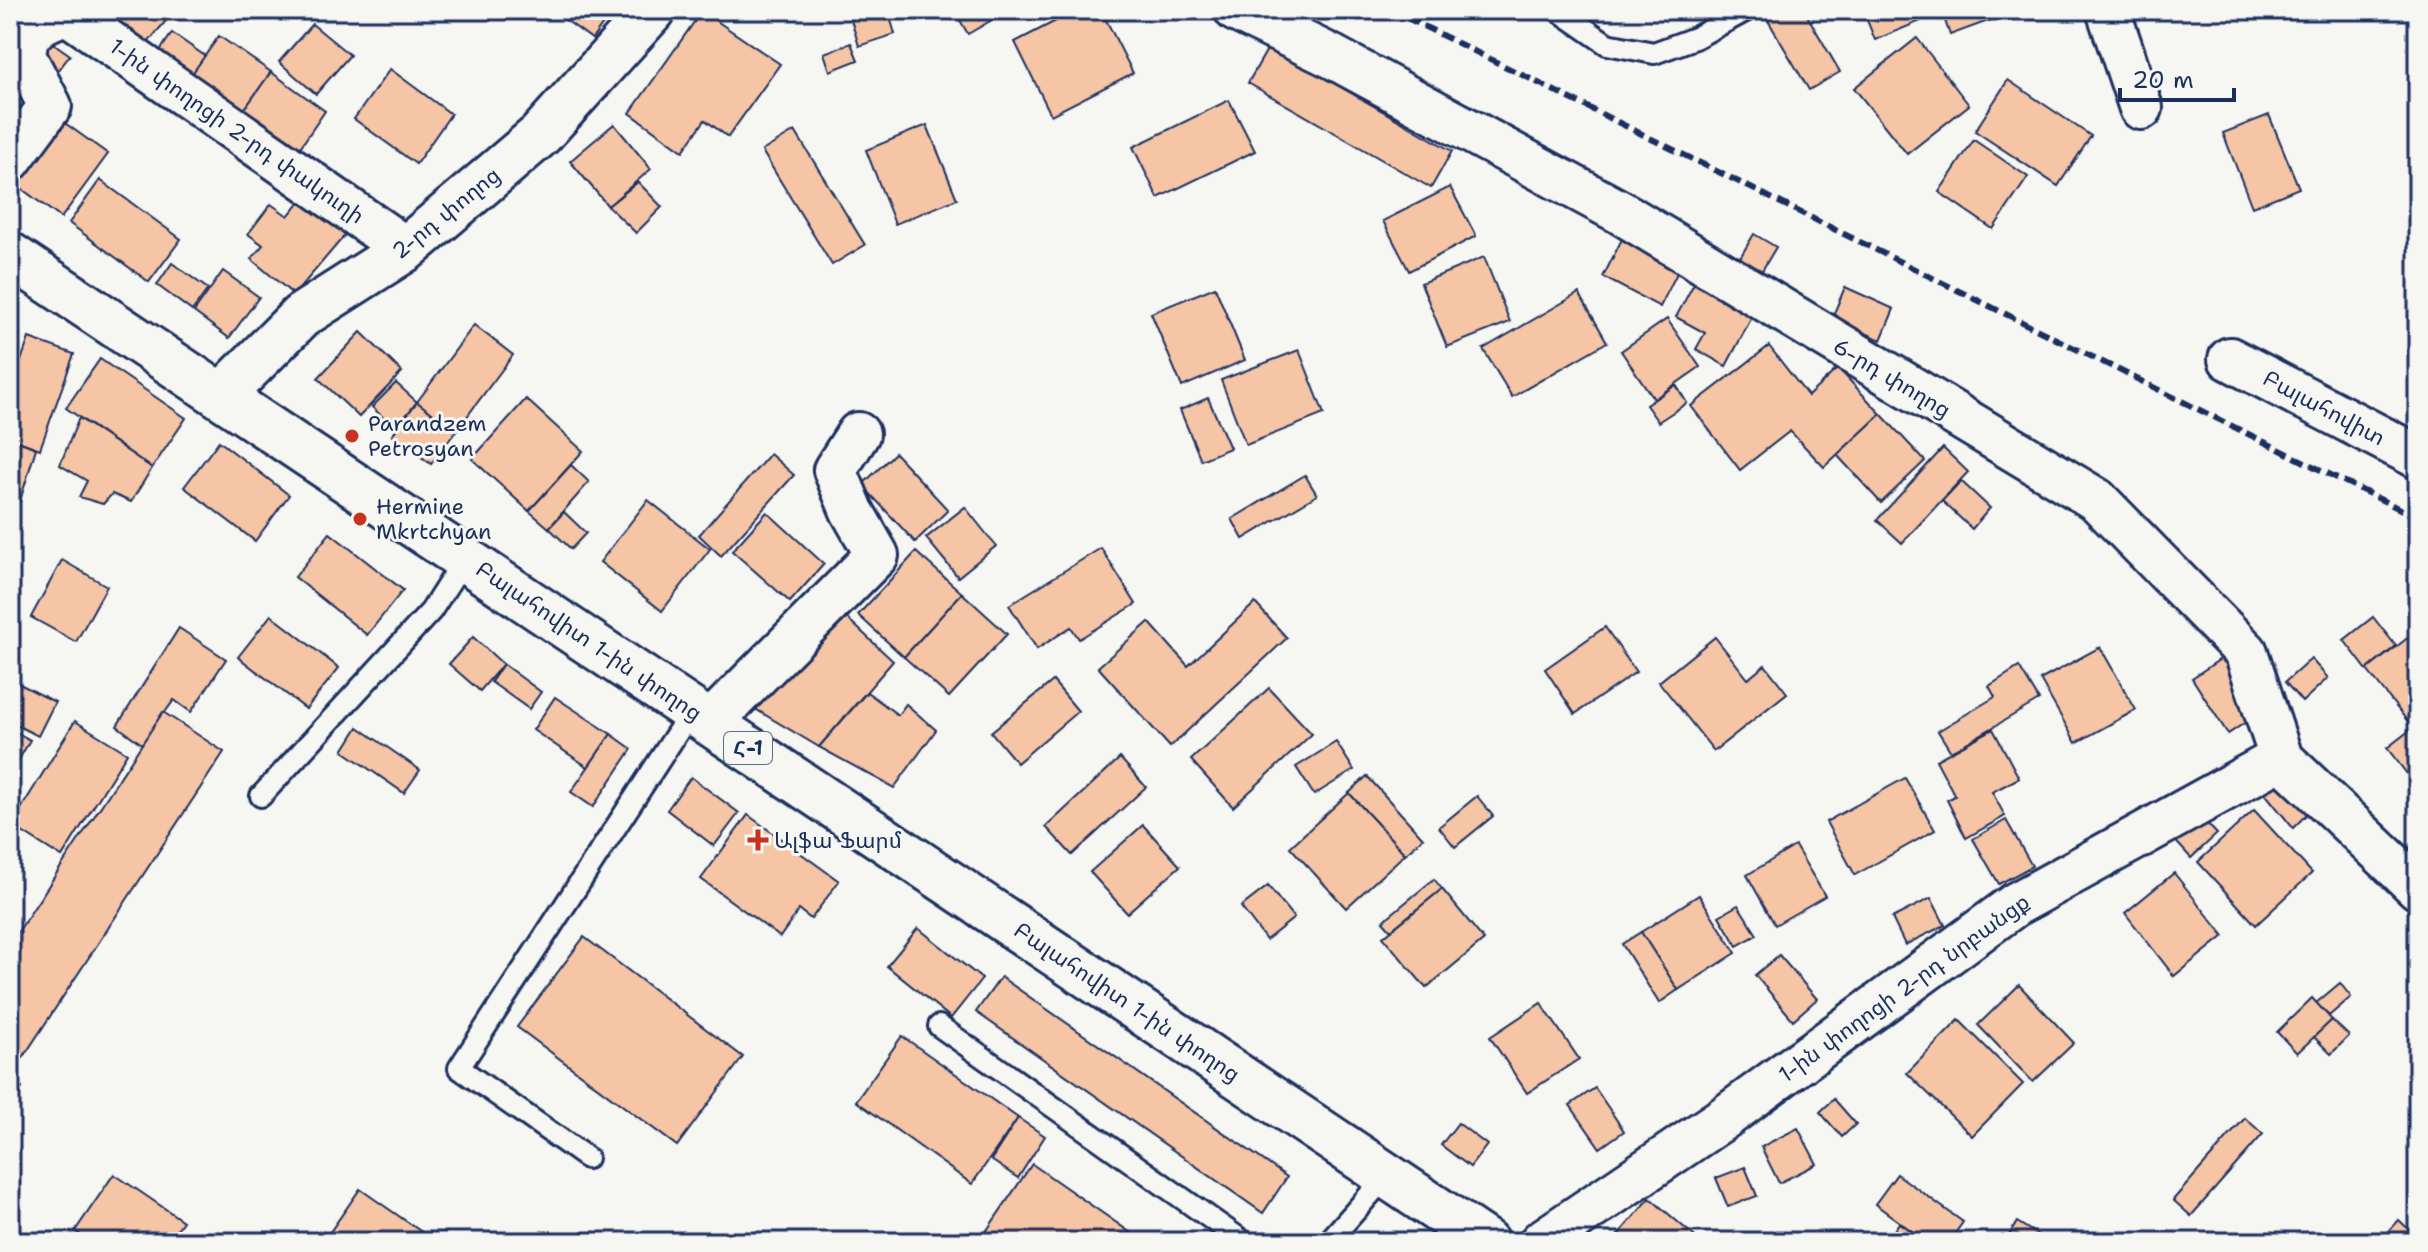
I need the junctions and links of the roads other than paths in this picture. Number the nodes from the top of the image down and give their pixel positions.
1 (653, 10) edge
2 (1236, 10) edge
3 (1558, 10) edge
4 (1747, 10) edge
5 (2108, 10) edge
6 (2141, 108) dead end
7 (10, 160) edge
8 (406, 249) junction
9 (10, 255) edge
10 (2230, 359) dead end
11 (222, 395) junction
12 (858, 434) dead end
13 (2418, 457) edge
14 (465, 558) junction
15 (701, 716) junction
16 (2281, 758) junction
17 (261, 796) dead end
18 (2418, 888) edge
19 (939, 1026) dead end
20 (587, 1158) dead end
21 (1387, 1175) junction
22 (1244, 1242) edge
23 (1328, 1242) edge
24 (1486, 1242) edge
25 (1541, 1242) edge

1 - 8 main road, 2-րդ փողոց
2 - 16 street, 6-րդ փողոց
3 - 4 lane
5 - 6 street
7 - 8 street, 1-ին փողոցի 2-րդ փակուղի
8 - 11 main road, 2-րդ փողոց
9 - 11 main road, Բալահովիտ 1-ին փողոց / Հ-1
10 - 13 street, Բալահովիտ
11 - 14 main road, Բալահովիտ 1-ին փողոց / Հ-1
12 - 15 street
14 - 15 main road, Բալահովիտ 1-ին փողոց / Հ-1
14 - 17 lane
15 - 20 lane
15 - 21 main road, Բալահովիտ 1-ին փողոց / Հ-1
16 - 18 street, 6-րդ փողոց
16 - 25 street, 1-ին փողոցի 2-րդ նրբանցք
19 - 22 lane
21 - 23 lane
21 - 24 main road, Բալահովիտ 1-ին փողոց / Հ-1

